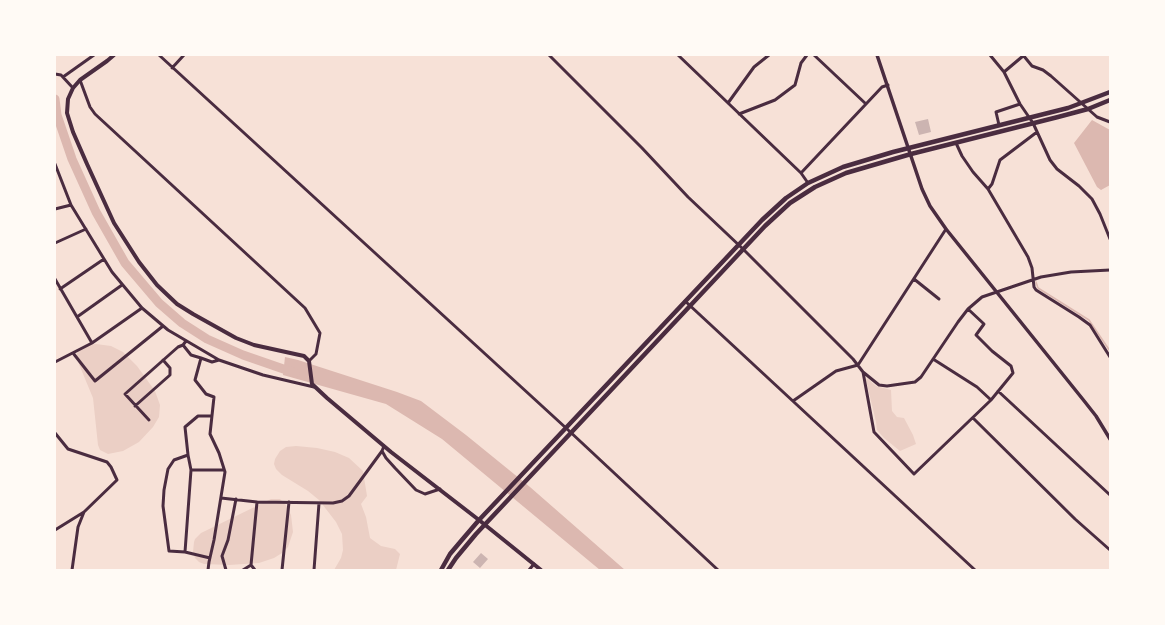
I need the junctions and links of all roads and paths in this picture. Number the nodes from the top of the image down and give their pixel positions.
1 (94, 55) edge
2 (114, 55) edge
3 (159, 55) edge
4 (184, 55) edge
5 (549, 55) edge
6 (678, 55) edge
7 (770, 55) edge
8 (807, 55) edge
9 (814, 55) edge
10 (877, 55) edge
11 (990, 55) edge
12 (1023, 55) edge
13 (172, 68) junction
14 (1004, 72) junction
15 (56, 74) edge
16 (63, 77) junction
17 (80, 80) junction
18 (888, 85) junction
19 (73, 88) junction
20 (1110, 92) edge
21 (1110, 100) edge
22 (728, 103) junction
23 (1082, 103) junction
24 (866, 104) junction
25 (1020, 104) junction
26 (1088, 109) junction
27 (739, 114) junction
28 (1029, 118) junction
29 (1110, 122) edge
30 (1033, 124) junction
31 (999, 125) junction
32 (1037, 132) junction
33 (956, 143) junction
34 (909, 148) junction
35 (911, 154) junction
36 (55, 167) edge
37 (802, 174) junction
38 (808, 183) junction
39 (988, 189) junction
40 (71, 205) junction
41 (55, 208) edge
42 (86, 229) junction
43 (946, 229) junction
44 (1110, 239) edge
45 (55, 243) edge
46 (738, 245) junction
47 (743, 249) junction
48 (104, 259) junction
49 (1110, 270) edge
50 (914, 278) junction
51 (55, 279) edge
52 (1033, 280) junction
53 (122, 284) junction
54 (60, 289) junction
55 (997, 293) junction
56 (939, 299) dead end
57 (685, 302) junction
58 (690, 306) junction
59 (142, 308) junction
60 (968, 310) junction
61 (77, 317) junction
62 (163, 326) junction
63 (186, 341) junction
64 (92, 343) junction
65 (183, 345) junction
66 (73, 353) junction
67 (1110, 357) edge
68 (201, 358) junction
69 (933, 359) junction
70 (163, 360) junction
71 (219, 360) junction
72 (55, 362) edge
73 (309, 362) junction
74 (858, 365) junction
75 (863, 372) junction
76 (313, 385) junction
77 (998, 391) junction
78 (991, 400) junction
79 (793, 401) junction
80 (135, 406) junction
81 (212, 416) junction
82 (973, 418) junction
83 (149, 420) dead end
84 (566, 428) junction
85 (55, 433) edge
86 (571, 433) junction
87 (1110, 439) edge
88 (384, 446) junction
89 (382, 451) junction
90 (188, 455) junction
91 (191, 470) junction
92 (224, 470) junction
93 (440, 489) junction
94 (1110, 496) edge
95 (221, 498) junction
96 (236, 499) junction
97 (257, 502) junction
98 (289, 502) junction
99 (319, 503) junction
100 (84, 512) junction
101 (480, 520) junction
102 (485, 524) junction
103 (55, 530) edge
104 (1110, 550) edge
105 (185, 552) junction
106 (210, 558) junction
107 (534, 564) junction
108 (251, 565) junction
109 (72, 570) edge
110 (208, 570) edge
111 (226, 570) edge
112 (243, 570) edge
113 (255, 570) edge
114 (282, 570) edge
115 (314, 570) edge
116 (441, 570) edge
117 (448, 570) edge
118 (529, 570) edge
119 (541, 570) edge
120 (718, 570) edge
121 (975, 570) edge

1 - 16 street
2 - 17 main road
3 - 13 street
4 - 13 street
5 - 46 street
6 - 22 street
7 - 22 street
8 - 27 street
9 - 24 street
10 - 18 street
11 - 14 street
12 - 14 street
12 - 23 street
13 - 84 street
14 - 25 street
15 - 16 street
16 - 19 street
17 - 19 main road
17 - 73 street
18 - 24 street
18 - 34 street
19 - 73 main road
20 - 23 main road
21 - 26 main road
22 - 27 street
23 - 26 street
23 - 28 main road
24 - 37 street
25 - 28 street
25 - 31 street
26 - 29 street
26 - 30 main road
27 - 37 street
28 - 30 street
28 - 31 main road
30 - 32 street
30 - 33 main road
31 - 34 main road
32 - 39 street
32 - 44 street
33 - 35 main road
33 - 39 street
34 - 35 street
34 - 38 main road
35 - 43 street
35 - 47 main road
36 - 40 street
37 - 38 street
38 - 46 main road
39 - 52 street
40 - 41 street
40 - 42 street
42 - 45 street
42 - 48 street
43 - 50 street
43 - 55 street
46 - 47 street
46 - 57 main road
47 - 58 main road
47 - 74 street
48 - 53 street
48 - 54 street
49 - 52 street
50 - 56 street
50 - 74 street
51 - 54 street
52 - 55 street
52 - 67 street
53 - 59 street
53 - 61 street
54 - 61 street
55 - 60 street
55 - 87 street
57 - 58 street
57 - 84 main road
58 - 79 street
58 - 86 main road
59 - 62 street
59 - 64 street
60 - 69 street
60 - 77 street
61 - 64 street
62 - 63 street
62 - 66 street
63 - 65 street
63 - 71 street
64 - 66 street
65 - 68 street
65 - 70 street
66 - 72 street
68 - 71 street
68 - 81 street
69 - 75 street
69 - 78 street
70 - 80 street
70 - 80 street
71 - 76 street
73 - 76 main road
74 - 75 street
74 - 79 street
75 - 82 street
76 - 88 main road
77 - 78 street
77 - 94 street
78 - 82 street
79 - 121 street
80 - 83 street
81 - 90 street
81 - 92 street
82 - 104 street
84 - 86 street
84 - 101 main road
85 - 100 street
86 - 102 main road
86 - 120 street
88 - 89 street
88 - 93 main road
89 - 93 street
89 - 99 street
90 - 91 street
90 - 105 street
91 - 92 street
91 - 105 street
92 - 95 street
93 - 101 main road
95 - 96 street
95 - 106 street
96 - 97 street
96 - 111 street
97 - 98 street
97 - 108 street
98 - 99 street
98 - 114 street
99 - 115 street
100 - 103 street
100 - 109 street
101 - 102 main road
101 - 116 main road
102 - 107 main road
102 - 117 main road
105 - 106 street
106 - 110 street
107 - 118 street
107 - 119 main road
108 - 112 street
108 - 113 street

